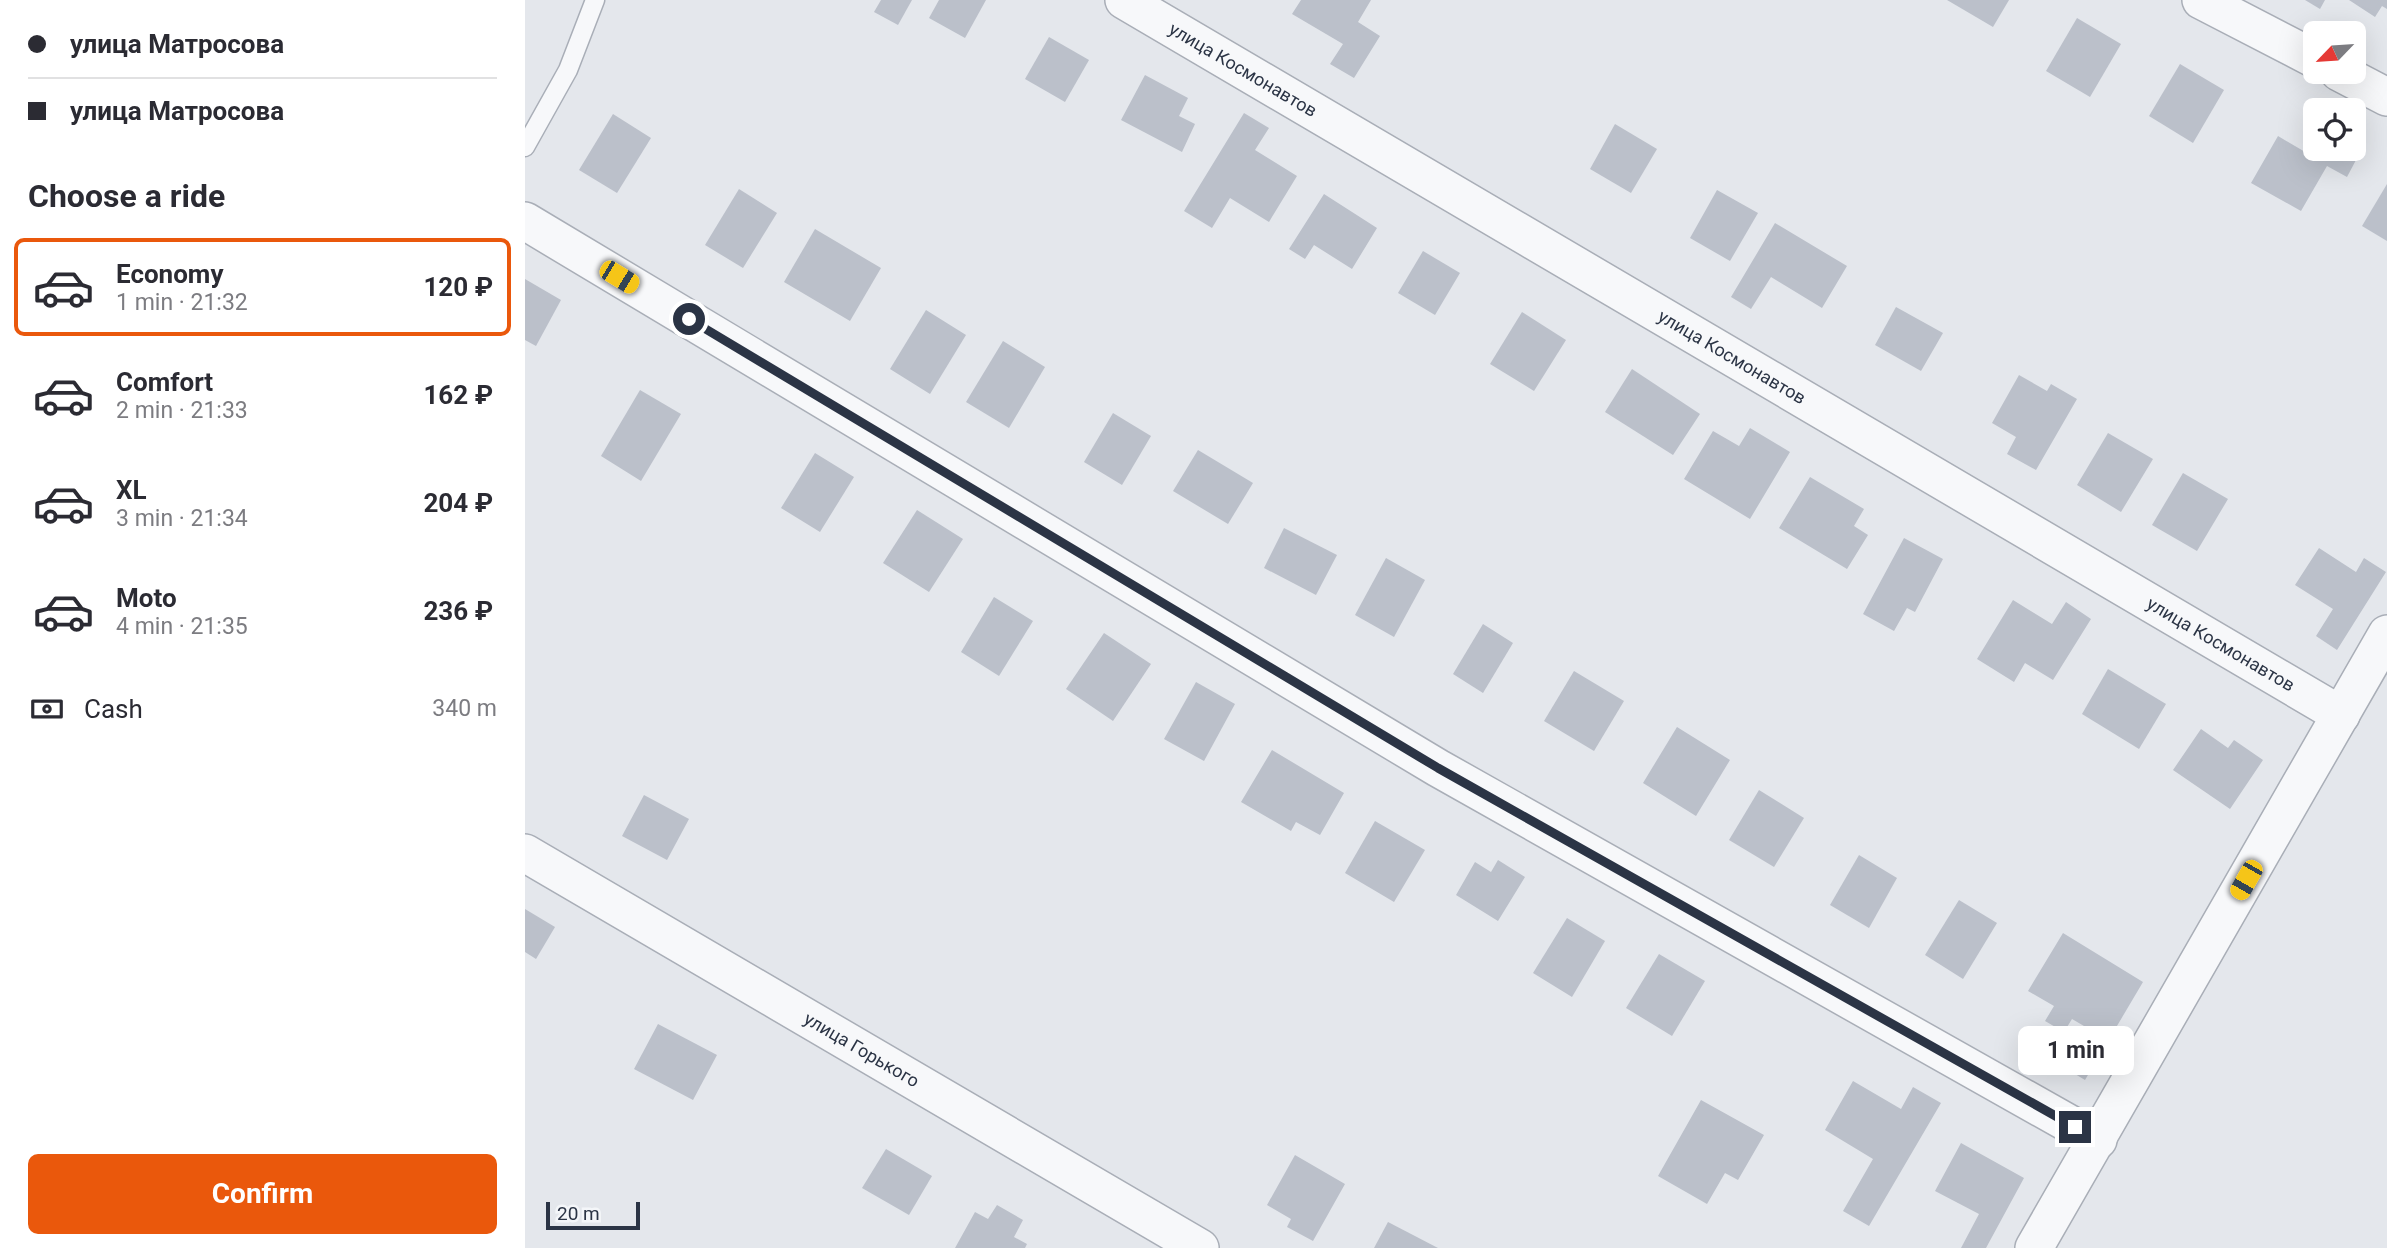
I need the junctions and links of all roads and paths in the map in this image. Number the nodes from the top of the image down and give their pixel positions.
1 (595, 0) edge
2 (1124, 0) edge
3 (2201, 0) edge
4 (2303, 53) edge
5 (2362, 84) edge
6 (2387, 97) edge
7 (525, 147) edge
8 (525, 221) edge
9 (2387, 634) edge
10 (2341, 715) junction
11 (525, 853) edge
12 (2098, 1140) junction
13 (1200, 1248) edge
14 (2034, 1248) edge

1 - 7 lane
2 - 10 street, улица Космонавтов
3 - 4 street
5 - 6 street
8 - 12 street
9 - 10 street
10 - 12 street
11 - 13 street, улица Горького
12 - 14 street

